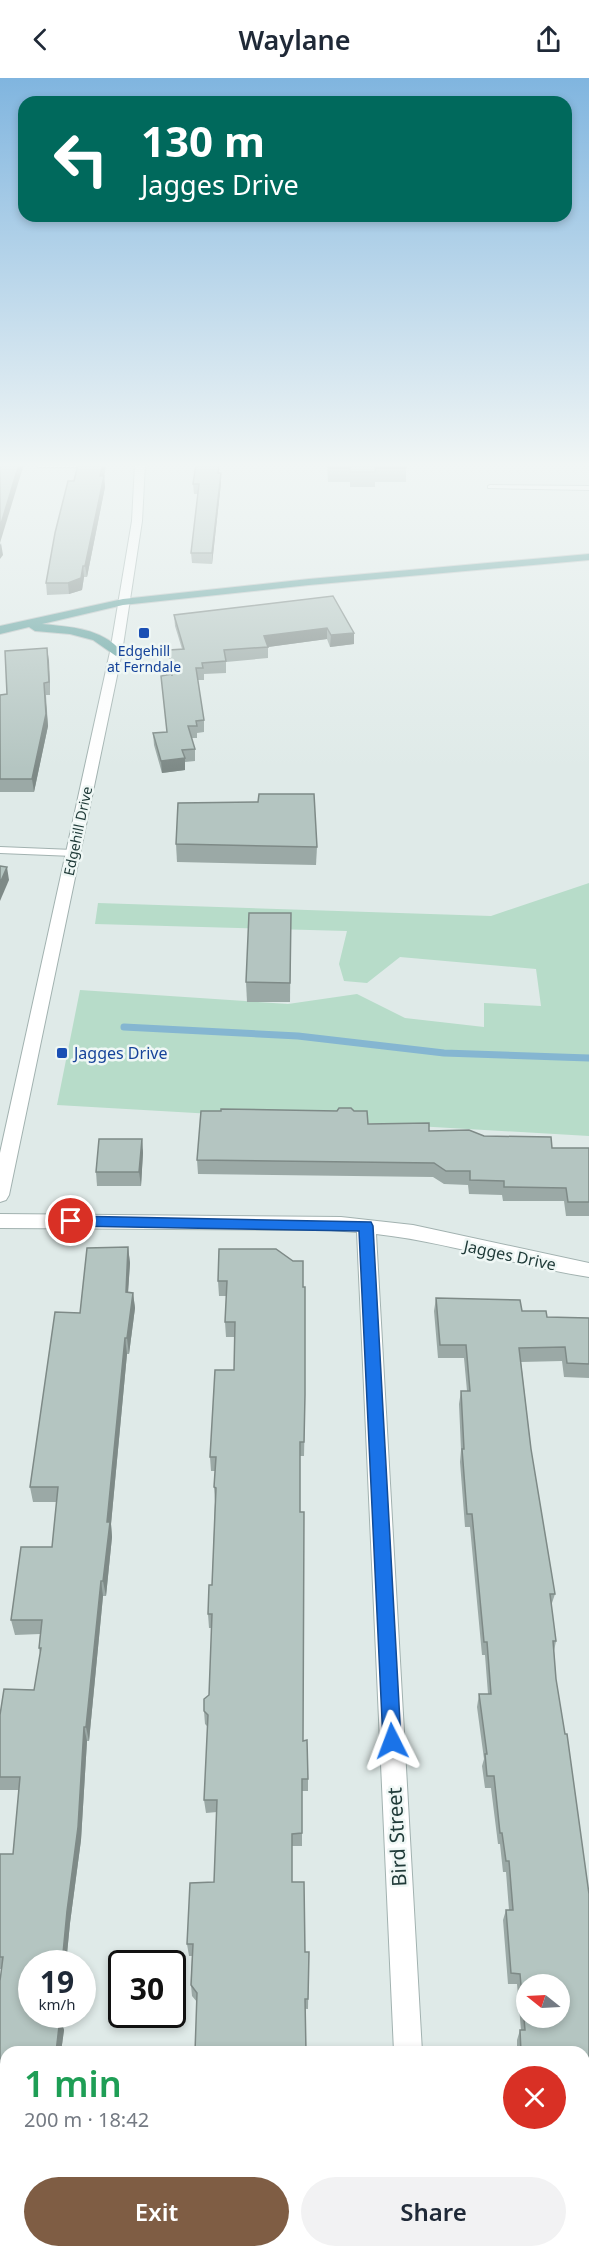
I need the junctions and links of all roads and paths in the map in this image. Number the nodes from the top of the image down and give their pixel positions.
1 (129, 566) edge
2 (492, 566) edge
3 (123, 602) junction
4 (19, 625) junction
5 (0, 630) edge
6 (116, 652) junction
7 (0, 850) edge
8 (73, 853) junction
9 (0, 1195) edge
10 (0, 1221) edge
11 (366, 1226) junction
12 (589, 1270) edge
13 (408, 2046) edge

1 - 3 street, Edgehill Drive
2 - 3 main road
3 - 4 main road
3 - 6 street, Edgehill Drive
4 - 5 main road
4 - 6 main road
6 - 8 street, Edgehill Drive
7 - 8 lane
8 - 9 street, Edgehill Drive
10 - 11 street, Jagges Drive
11 - 12 street, Jagges Drive
11 - 13 street, Bird Street

